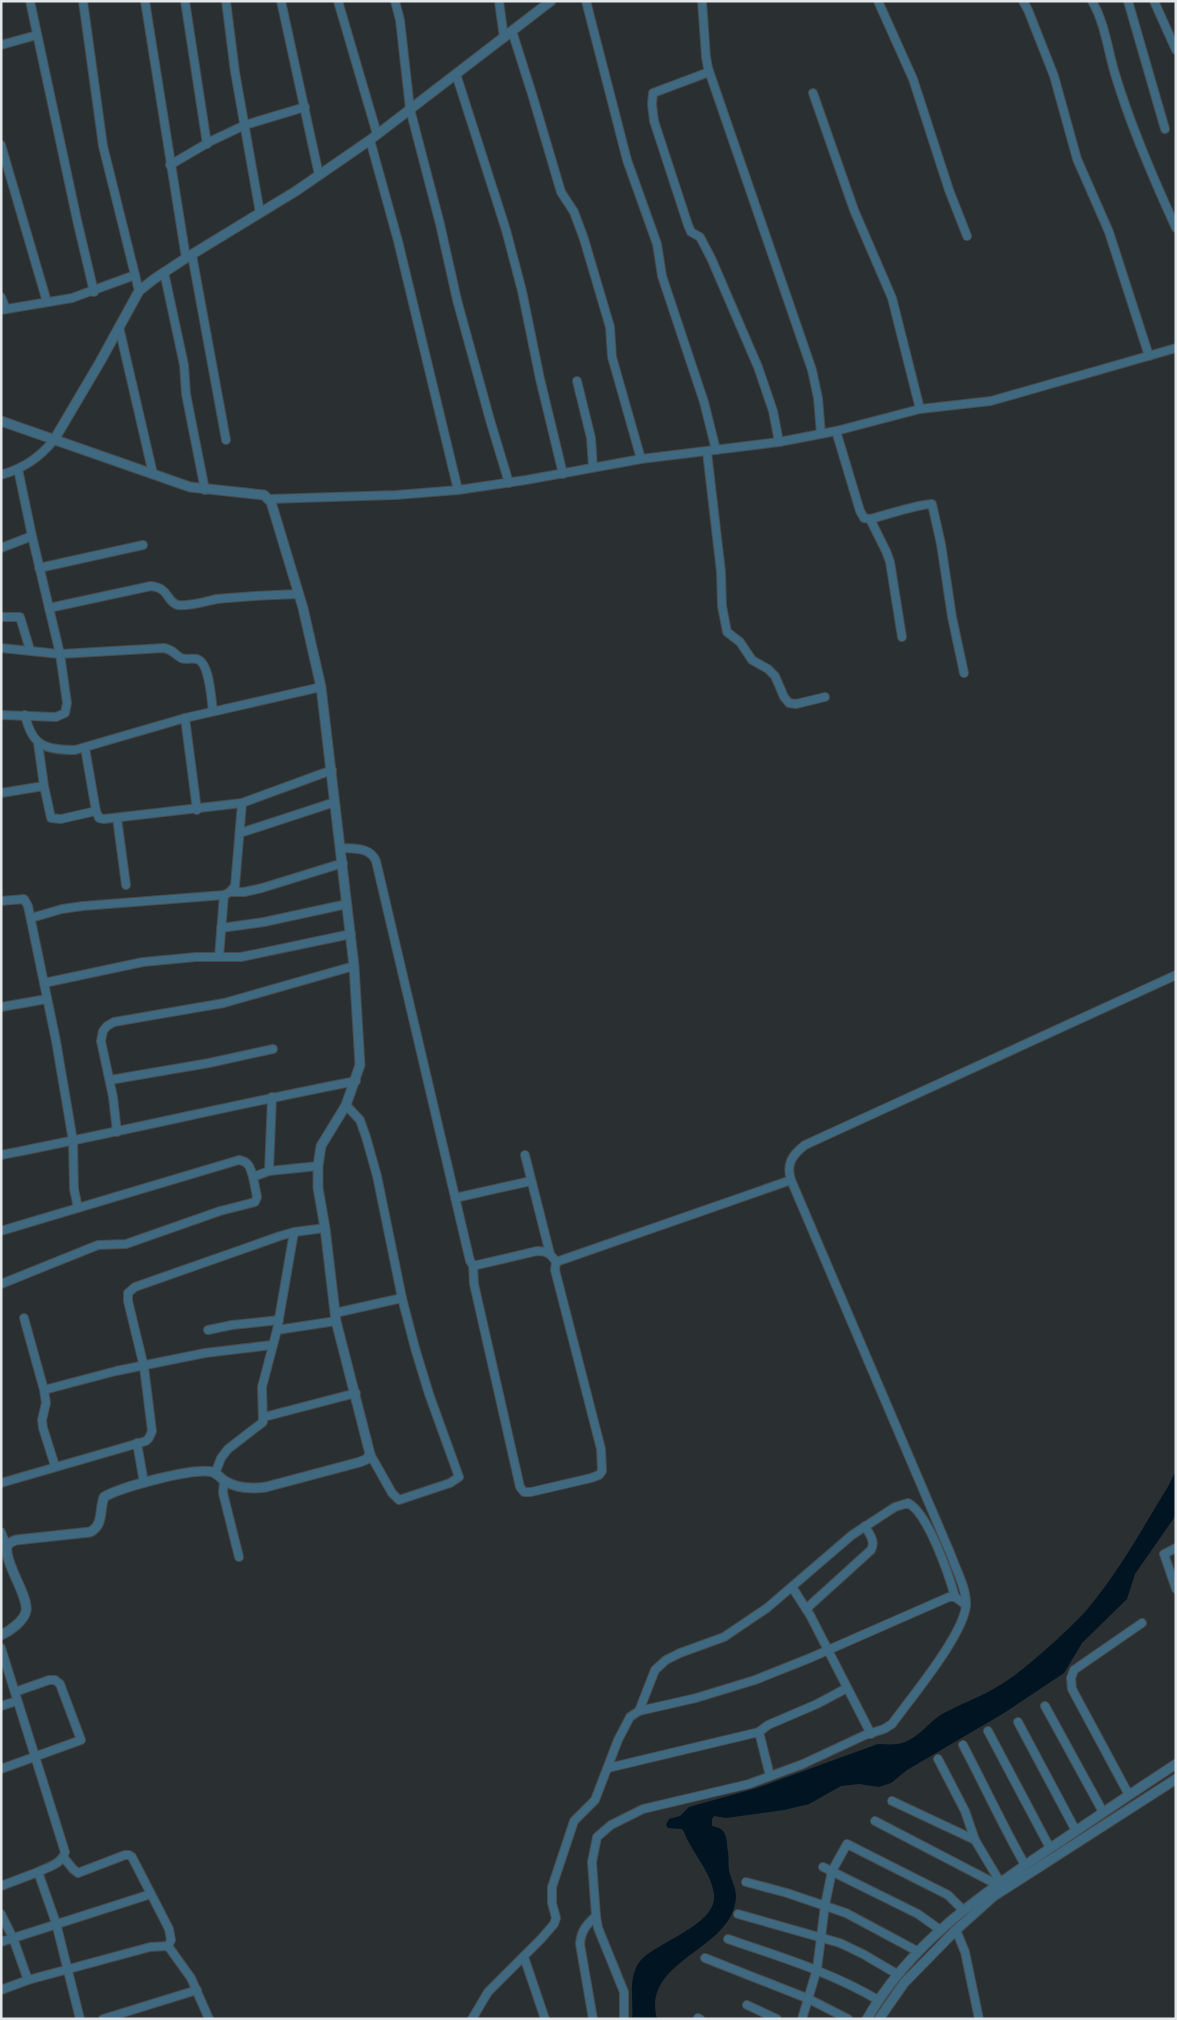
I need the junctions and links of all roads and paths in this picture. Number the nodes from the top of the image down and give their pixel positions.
1 (30, 1) edge
2 (83, 1) edge
3 (145, 1) edge
4 (185, 1) edge
5 (226, 1) edge
6 (281, 1) edge
7 (338, 1) edge
8 (395, 1) edge
9 (500, 1) edge
10 (551, 1) edge
11 (586, 1) edge
12 (702, 1) edge
13 (878, 1) edge
14 (1023, 1) edge
15 (1092, 1) edge
16 (1128, 1) edge
17 (1154, 1) edge
18 (508, 34) junction
19 (37, 35) junction
20 (1, 45) edge
21 (1176, 50) edge
22 (710, 72) junction
23 (456, 74) junction
24 (812, 93) dead end
25 (305, 107) junction
26 (410, 109) junction
27 (245, 124) junction
28 (1165, 129) dead end
29 (374, 137) junction
30 (206, 144) junction
31 (1, 145) edge
32 (170, 165) junction
33 (319, 175) junction
34 (260, 213) junction
35 (1176, 228) edge
36 (967, 236) dead end
37 (189, 256) junction
38 (164, 272) junction
39 (135, 275) junction
40 (139, 291) junction
41 (94, 292) junction
42 (1, 297) edge
43 (47, 302) junction
44 (3, 310) edge
45 (119, 327) junction
46 (1176, 348) edge
47 (1149, 356) junction
48 (578, 381) dead end
49 (920, 409) junction
50 (1, 421) edge
51 (836, 431) junction
52 (822, 434) junction
53 (54, 440) junction
54 (226, 440) dead end
55 (779, 442) junction
56 (716, 450) junction
57 (707, 452) junction
58 (641, 459) junction
59 (593, 467) junction
60 (18, 469) junction
61 (153, 474) junction
62 (563, 474) junction
63 (1, 475) edge
64 (509, 483) junction
65 (205, 490) junction
66 (458, 490) junction
67 (269, 500) junction
68 (870, 519) junction
69 (32, 536) junction
70 (143, 545) dead end
71 (1, 548) edge
72 (39, 568) junction
73 (299, 594) junction
74 (49, 608) junction
75 (1, 617) edge
76 (902, 637) dead end
77 (1, 648) edge
78 (30, 650) junction
79 (60, 654) junction
80 (964, 673) dead end
81 (321, 687) junction
82 (825, 697) dead end
83 (213, 711) junction
84 (26, 715) junction
85 (1, 716) edge
86 (185, 718) junction
87 (38, 743) junction
88 (85, 748) junction
89 (332, 770) junction
90 (44, 786) junction
91 (1, 793) edge
92 (335, 802) junction
93 (242, 803) junction
94 (197, 810) junction
95 (96, 811) junction
96 (117, 818) junction
97 (240, 832) junction
98 (341, 848) junction
99 (343, 863) junction
100 (126, 885) dead end
101 (227, 894) junction
102 (1, 901) edge
103 (347, 904) junction
104 (31, 918) junction
105 (222, 928) junction
106 (350, 934) junction
107 (219, 957) junction
108 (354, 966) junction
109 (1176, 976) edge
110 (44, 983) junction
111 (47, 999) junction
112 (1, 1007) edge
113 (273, 1048) dead end
114 (110, 1080) junction
115 (356, 1081) junction
116 (272, 1097) junction
117 (346, 1105) junction
118 (117, 1132) junction
119 (73, 1141) junction
120 (1, 1155) edge
121 (525, 1155) dead end
122 (318, 1166) junction
123 (269, 1171) junction
124 (253, 1177) junction
125 (791, 1180) junction
126 (532, 1181) junction
127 (455, 1198) junction
128 (78, 1208) junction
129 (325, 1228) junction
130 (1, 1231) edge
131 (294, 1232) junction
132 (550, 1254) junction
133 (556, 1262) junction
134 (473, 1265) junction
135 (1, 1284) edge
136 (402, 1298) junction
137 (336, 1317) junction
138 (24, 1318) dead end
139 (279, 1320) junction
140 (208, 1330) dead end
141 (277, 1330) junction
142 (272, 1345) junction
143 (144, 1367) junction
144 (44, 1390) junction
145 (356, 1393) junction
146 (264, 1417) junction
147 (136, 1443) junction
148 (370, 1454) junction
149 (55, 1466) junction
150 (216, 1474) junction
151 (224, 1481) junction
152 (1, 1483) edge
153 (144, 1483) junction
154 (865, 1526) junction
155 (1, 1532) edge
156 (7, 1547) junction
157 (1176, 1548) edge
158 (239, 1557) dead end
159 (1173, 1573) edge
160 (792, 1587) junction
161 (1176, 1589) edge
162 (955, 1597) junction
163 (966, 1604) junction
164 (806, 1608) junction
165 (1142, 1623) dead end
166 (1, 1636) edge
167 (1, 1648) edge
168 (827, 1650) junction
169 (847, 1688) junction
170 (15, 1692) junction
171 (17, 1701) junction
172 (1, 1706) edge
173 (1045, 1706) dead end
174 (639, 1711) junction
175 (1018, 1722) dead end
176 (988, 1730) dead end
177 (759, 1732) junction
178 (871, 1734) junction
179 (963, 1745) dead end
180 (34, 1757) junction
181 (938, 1759) dead end
182 (1176, 1764) edge
183 (608, 1768) junction
184 (1, 1769) edge
185 (770, 1776) junction
186 (1176, 1779) edge
187 (1129, 1795) junction
188 (892, 1801) dead end
189 (1103, 1812) junction
190 (876, 1821) dead end
191 (1076, 1831) junction
192 (975, 1840) junction
193 (1050, 1848) junction
194 (64, 1858) junction
195 (1025, 1865) junction
196 (823, 1867) dead end
197 (832, 1871) junction
198 (38, 1872) junction
199 (746, 1882) dead end
200 (998, 1883) junction
201 (1, 1886) edge
202 (151, 1894) junction
203 (825, 1905) junction
204 (963, 1910) junction
205 (1, 1914) edge
206 (738, 1914) dead end
207 (596, 1916) junction
208 (56, 1923) junction
209 (939, 1929) junction
210 (956, 1930) junction
211 (822, 1936) junction
212 (13, 1938) junction
213 (728, 1940) dead end
214 (1, 1942) edge
215 (168, 1946) junction
216 (917, 1951) junction
217 (524, 1957) junction
218 (705, 1958) dead end
219 (817, 1969) junction
220 (68, 1971) junction
221 (897, 1974) junction
222 (28, 1980) junction
223 (1, 1990) edge
224 (198, 1990) junction
225 (810, 1999) junction
226 (878, 2000) junction
227 (747, 2005) dead end
228 (80, 2019) edge
229 (103, 2019) edge
230 (209, 2019) edge
231 (472, 2019) edge
232 (545, 2019) edge
233 (593, 2019) edge
234 (624, 2019) edge
235 (777, 2019) edge
236 (802, 2019) edge
237 (848, 2019) edge
238 (867, 2019) edge
239 (879, 2019) edge
240 (979, 2019) edge

1 - 19 street
2 - 39 street
3 - 32 street
4 - 30 street
5 - 27 street
6 - 25 street
7 - 29 street
8 - 26 street
9 - 18 street
10 - 18 street
11 - 56 street
12 - 22 street
13 - 36 street
14 - 47 street
15 - 35 street
16 - 28 street
17 - 21 street
18 - 23 street
18 - 58 street
19 - 20 street
19 - 41 street
22 - 52 street
22 - 55 street
23 - 26 street
23 - 62 street
24 - 49 street
25 - 27 street
25 - 33 street
26 - 29 street
26 - 64 street
27 - 30 street
27 - 34 street
29 - 33 street
29 - 66 street
30 - 32 street
31 - 43 street
32 - 37 street
33 - 34 street
34 - 37 street
37 - 38 street
37 - 54 street
38 - 40 street
38 - 65 street
39 - 40 street
39 - 41 street
40 - 45 street
41 - 43 street
42 - 44 street
43 - 44 street
45 - 53 street
45 - 61 street
46 - 47 street
47 - 49 street
48 - 59 street
49 - 51 street
50 - 53 street
51 - 52 street
51 - 68 street
52 - 55 street
53 - 60 street
53 - 61 street
55 - 56 street
56 - 57 street
57 - 58 street
57 - 82 street
58 - 59 street
59 - 62 street
60 - 63 street
60 - 69 street
61 - 65 street
62 - 64 street
64 - 66 street
65 - 67 street
66 - 67 street
67 - 73 street
68 - 76 street
68 - 80 street
69 - 71 street
69 - 72 street
70 - 72 street
72 - 74 street
73 - 74 street
73 - 81 street
74 - 79 street
75 - 78 street
77 - 78 street
78 - 79 street
79 - 83 street
79 - 84 street
81 - 83 street
81 - 89 street
83 - 86 street
84 - 85 street
84 - 87 street
86 - 88 street
86 - 94 street
87 - 88 street
87 - 90 street
88 - 95 street
89 - 92 street
89 - 93 street
90 - 91 street
90 - 95 street
92 - 97 street
92 - 98 street
93 - 94 street
93 - 97 street
94 - 96 street
95 - 96 street
96 - 100 street
97 - 101 street
98 - 99 street
98 - 127 street
99 - 101 street
99 - 103 street
101 - 104 street
101 - 105 street
102 - 104 street
103 - 105 street
103 - 106 street
104 - 110 street
105 - 107 street
106 - 107 street
106 - 108 street
107 - 110 street
108 - 114 street
108 - 115 street
109 - 125 street
110 - 111 street
111 - 112 street
111 - 119 street
113 - 114 street
114 - 118 street
115 - 116 street
115 - 117 street
116 - 118 street
116 - 123 street
117 - 122 street
117 - 136 street
118 - 119 street
119 - 120 street
119 - 128 street
121 - 126 street
122 - 123 street
122 - 129 street
123 - 124 street
124 - 128 street
124 - 135 street
125 - 133 street
125 - 163 street
126 - 127 street
126 - 132 street
127 - 134 street
128 - 130 street
129 - 131 street
129 - 137 street
131 - 139 street
131 - 143 street
132 - 133 street
132 - 134 street
133 - 134 street
136 - 137 street
136 - 148 street
137 - 141 street
137 - 145 street
138 - 144 street
139 - 140 street
139 - 141 street
141 - 142 street
142 - 143 street
142 - 146 street
143 - 144 street
143 - 147 street
144 - 149 street
145 - 146 street
145 - 148 street
146 - 150 street
147 - 149 street
147 - 153 street
148 - 151 street
149 - 152 street
150 - 151 street
150 - 153 street
151 - 158 street
153 - 156 street
154 - 160 street
154 - 162 street
154 - 164 street
155 - 156 street
156 - 166 street
157 - 159 street
159 - 161 street
160 - 164 street
160 - 174 street
162 - 163 street
162 - 168 street
163 - 178 street
164 - 168 street
165 - 187 street
167 - 170 street
168 - 169 street
168 - 174 street
169 - 177 street
169 - 178 street
170 - 171 street
170 - 180 street
171 - 172 street
171 - 180 street
173 - 189 street
174 - 183 street
175 - 191 street
176 - 193 street
177 - 183 street
177 - 185 street
178 - 185 street
179 - 195 street
180 - 184 street
180 - 194 street
181 - 192 street
182 - 187 street
183 - 217 street
185 - 207 street
186 - 210 street
187 - 189 street
188 - 192 street
189 - 191 street
190 - 200 street
191 - 193 street
192 - 200 street
193 - 195 street
194 - 198 street
194 - 202 street
195 - 200 street
196 - 197 street
197 - 203 street
197 - 204 street
197 - 209 street
198 - 201 street
198 - 208 street
199 - 203 street
200 - 204 street
202 - 208 street
202 - 215 street
203 - 211 street
203 - 216 street
204 - 209 street
205 - 212 street
206 - 211 street
207 - 233 street
207 - 234 street
208 - 212 street
208 - 220 street
209 - 216 street
210 - 239 street
210 - 240 street
211 - 219 street
211 - 221 street
212 - 214 street
212 - 222 street
213 - 219 street
215 - 220 street
215 - 224 street
216 - 221 street
217 - 231 street
217 - 232 street
218 - 225 street
219 - 225 street
219 - 226 street
220 - 222 street
220 - 228 street
221 - 226 street
222 - 223 street
224 - 229 street
224 - 230 street
225 - 236 street
225 - 237 street
226 - 238 street
227 - 235 street

